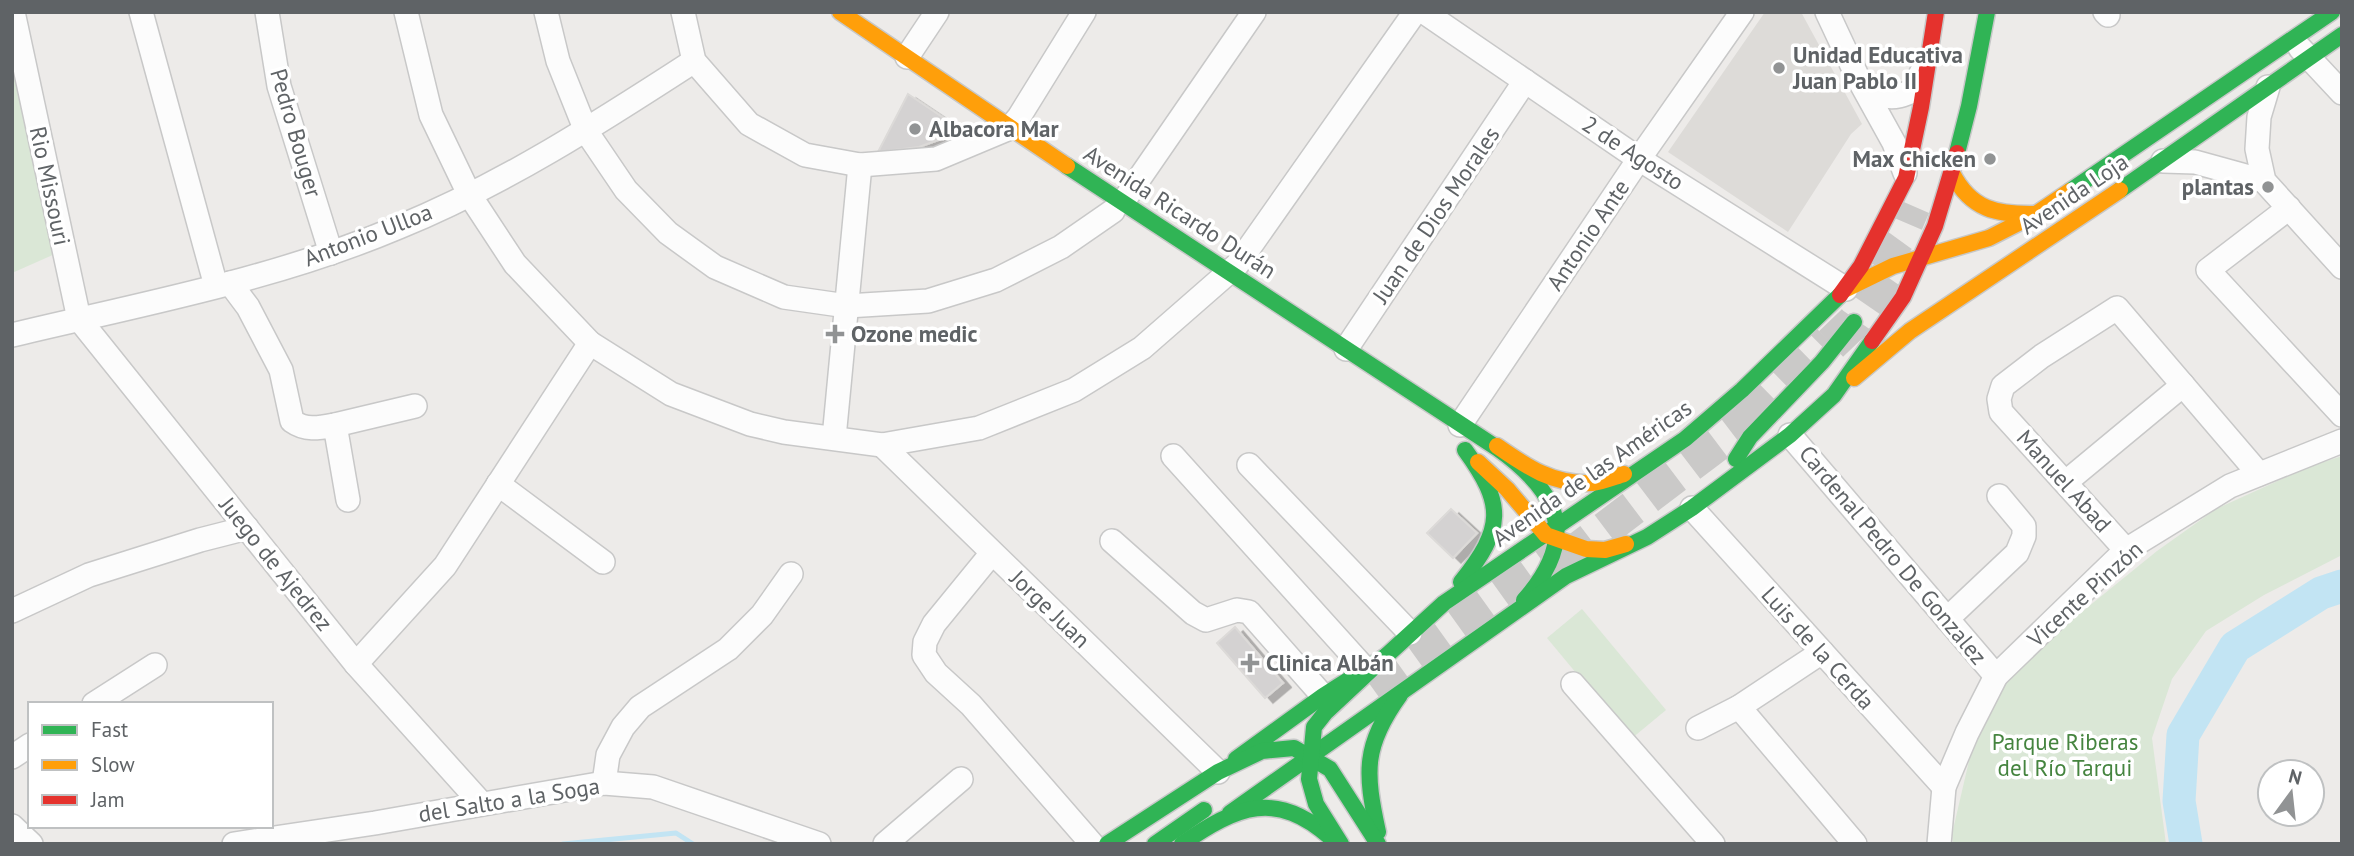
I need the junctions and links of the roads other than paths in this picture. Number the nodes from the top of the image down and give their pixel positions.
1 (13, 12) edge
2 (141, 12) edge
3 (267, 12) edge
4 (405, 12) edge
5 (546, 12) edge
6 (683, 12) edge
7 (937, 12) edge
8 (1084, 12) edge
9 (1254, 12) edge
10 (1415, 12) edge
11 (1424, 12) edge
12 (1742, 12) edge
13 (1827, 12) edge
14 (1936, 12) edge
15 (1973, 12) edge
16 (1987, 12) edge
17 (2332, 12) edge
18 (835, 16) edge
19 (2342, 35) edge
20 (1932, 37) junction
21 (2293, 40) junction
22 (907, 57) junction
23 (2309, 60) junction
24 (694, 61) junction
25 (1858, 78) junction
26 (1525, 81) junction
27 (2268, 87) junction
28 (2342, 93) edge
29 (586, 131) junction
30 (1002, 131) junction
31 (1639, 159) junction
32 (2163, 161) junction
33 (860, 165) junction
34 (1952, 173) junction
35 (1916, 179) junction
36 (2264, 181) junction
37 (469, 194) junction
38 (1118, 206) junction
39 (2289, 208) junction
40 (1924, 209) tunnel mouth
41 (2036, 214) junction
42 (331, 253) junction
43 (1921, 256) junction
44 (2342, 267) edge
45 (1225, 277) junction
46 (223, 284) junction
47 (1846, 289) junction
48 (847, 306) junction
49 (79, 319) junction
50 (1854, 322) dead end
51 (12, 335) edge
52 (590, 343) junction
53 (1346, 349) junction
54 (2183, 385) junction
55 (1835, 395) junction
56 (1392, 398) dead end
57 (415, 406) dead end
58 (2342, 415) edge
59 (335, 425) junction
60 (1790, 435) junction
61 (834, 438) junction
62 (1460, 439) junction
63 (2342, 441) edge
64 (882, 445) junction
65 (1497, 446) junction
66 (1173, 456) dead end
67 (1249, 465) dead end
68 (1638, 470) junction
69 (2259, 474) junction
70 (2066, 482) junction
71 (498, 484) junction
72 (1715, 491) junction
73 (1999, 496) dead end
74 (348, 500) dead end
75 (1692, 508) junction
76 (247, 528) junction
77 (1554, 533) junction
78 (1647, 537) junction
79 (1112, 541) dead end
80 (2126, 550) junction
81 (992, 553) junction
82 (603, 562) dead end
83 (791, 574) dead end
84 (1444, 603) junction
85 (12, 611) edge
86 (1947, 619) junction
87 (1499, 622) junction
88 (1410, 633) junction
89 (1822, 652) junction
90 (1386, 656) junction
91 (356, 664) junction
92 (155, 665) dead end
93 (1365, 669) junction
94 (1996, 676) junction
95 (1573, 684) dead end
96 (1400, 695) junction
97 (1323, 696) junction
98 (97, 702) edge
99 (1739, 707) junction
100 (1698, 728) dead end
101 (28, 746) edge
102 (1311, 756) junction
103 (12, 757) edge
104 (961, 779) dead end
105 (604, 783) junction
106 (1944, 787) junction
107 (1218, 788) junction
108 (481, 803) junction
109 (1230, 813) junction
110 (12, 826) edge
111 (262, 832) edge
112 (31, 844) edge
113 (234, 844) edge
114 (819, 844) edge
115 (885, 844) edge
116 (1092, 844) edge
117 (1107, 844) edge
118 (1139, 844) edge
119 (1155, 844) edge
120 (1182, 844) edge
121 (1340, 844) edge
122 (1380, 844) edge
123 (1713, 844) edge
124 (1855, 844) edge
125 (1939, 844) edge

1 - 49 street, Rio Missouri
2 - 46 street
3 - 42 street, Pedro Bouger
4 - 37 street
5 - 29 street
6 - 24 street
7 - 22 street
8 - 30 street
9 - 38 street
10 - 45 street
11 - 26 street, 2 de Agosto
12 - 31 street, Antonio Ante
13 - 25 street
14 - 20 main road, Avenida de las Américas
15 - 40 main road
16 - 34 main road
17 - 21 main road, Avenida Loja
18 - 22 main road, Avenida Ricardo Durán
18 - 30 main road, Avenida Ricardo Durán
19 - 23 main road, Avenida Loja
20 - 25 street
20 - 35 main road, Avenida de las Américas
21 - 23 street
21 - 41 main road, Avenida Loja
22 - 30 main road, Avenida Ricardo Durán
23 - 27 main road, Avenida Loja
23 - 28 street
24 - 29 street, Antonio Ulloa
24 - 33 street
25 - 35 street
26 - 31 street, 2 de Agosto
26 - 53 street, Juan de Dios Morales
27 - 32 main road, Avenida Loja
27 - 36 street
29 - 37 street, Antonio Ulloa
29 - 48 street
30 - 33 street
30 - 38 main road, Avenida Ricardo Durán
31 - 47 street, 2 de Agosto
31 - 62 street, Antonio Ante
32 - 36 street
32 - 55 main road, Avenida Loja
33 - 48 street
34 - 41 main road
34 - 43 main road
35 - 47 main road, Avenida de las Américas
36 - 39 street
37 - 42 street, Antonio Ulloa
37 - 52 street
38 - 45 main road, Avenida Ricardo Durán
38 - 48 street
39 - 44 street
39 - 58 street
41 - 43 main road, Avenida Loja
42 - 46 street, Antonio Ulloa
43 - 47 main road, Avenida Loja
43 - 55 main road
45 - 53 main road, Avenida Ricardo Durán
45 - 56 main road, Avenida Ricardo Durán
45 - 64 street
46 - 49 street, Antonio Ulloa
46 - 59 street
47 - 68 main road, Avenida de las Américas
48 - 61 street
49 - 51 street, Antonio Ulloa
49 - 76 street, Juego de Ajedrez
50 - 72 main road
52 - 61 street
52 - 71 street
53 - 62 main road, Avenida Ricardo Durán
54 - 69 street
54 - 70 street
54 - 70 street, Manuel Abad
55 - 60 main road
57 - 59 street
59 - 74 street
60 - 72 main road
60 - 86 street, Cardenal Pedro De Gonzalez
61 - 64 street
62 - 65 main road, Avenida Ricardo Durán
62 - 77 main road
62 - 84 main road
63 - 69 street, Vicente Pinzón
64 - 81 street, Jorge Juan
65 - 68 main road
65 - 77 main road
66 - 93 street
67 - 88 street
68 - 77 main road, Avenida de las Américas
69 - 80 street, Vicente Pinzón
70 - 80 street, Manuel Abad
71 - 82 street
71 - 91 street
72 - 75 main road
73 - 86 street
75 - 78 main road
75 - 89 street, Luis de la Cerda
76 - 85 street
76 - 91 street, Juego de Ajedrez
77 - 78 main road
77 - 84 main road, Avenida de las Américas
77 - 87 main road
78 - 87 main road
79 - 97 street
80 - 94 street, Vicente Pinzón
81 - 107 street, Jorge Juan
81 - 116 street
83 - 105 street
84 - 88 main road, Avenida de las Américas
86 - 94 street, Cardenal Pedro De Gonzalez
87 - 96 main road
88 - 90 main road, Avenida de las Américas
89 - 99 street
89 - 106 street, Luis de la Cerda
90 - 93 main road, Avenida de las Américas
90 - 102 main road
91 - 108 street, Juego de Ajedrez
92 - 98 street
93 - 97 main road, Avenida de las Américas
94 - 106 street, Vicente Pinzón
95 - 123 street
96 - 102 main road
96 - 122 main road
97 - 107 main road, Avenida de las Américas
99 - 100 street
99 - 124 street
101 - 103 street
102 - 107 main road
102 - 109 main road
102 - 121 main road
102 - 122 main road
104 - 115 street
105 - 108 street, del Salto a la Soga
105 - 114 street, del Salto a la Soga
106 - 125 street, Vicente Pinzón
107 - 117 main road, Avenida de las Américas
107 - 118 main road, Avenida de las Américas
107 - 119 main road, Avenida de las Américas
108 - 111 street, del Salto a la Soga
109 - 120 main road
109 - 121 main road
110 - 112 street
111 - 113 street, del Salto a la Soga

